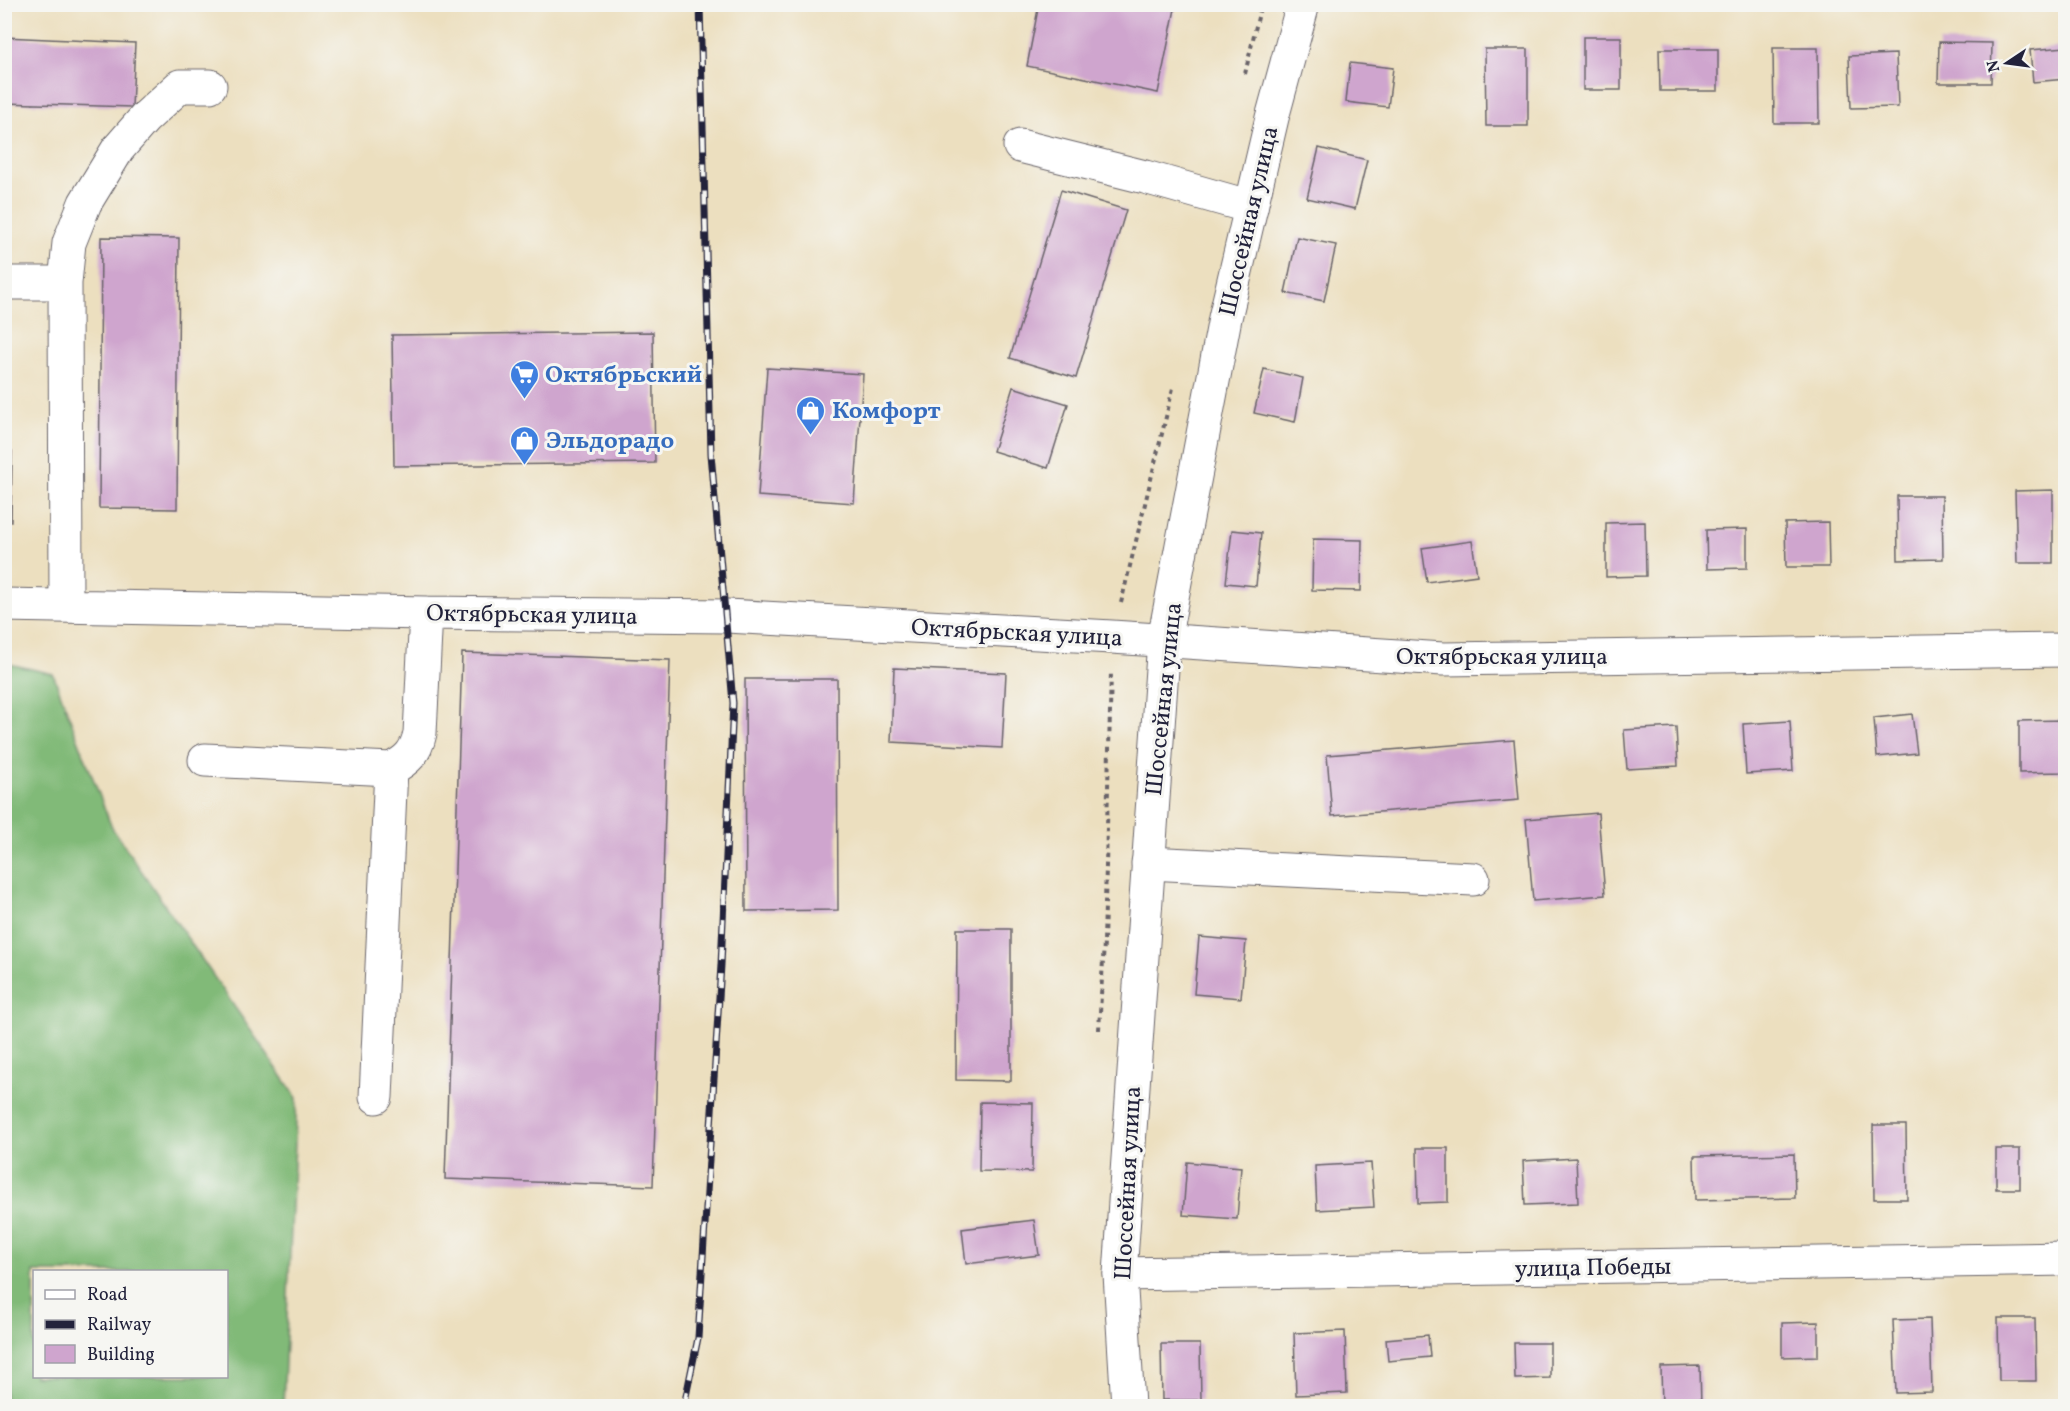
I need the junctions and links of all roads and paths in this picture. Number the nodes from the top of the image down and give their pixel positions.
1 (1303, 4) edge
2 (210, 86) dead end
3 (1020, 146) dead end
4 (1251, 207) junction
5 (4, 283) edge
6 (64, 283) junction
7 (4, 605) edge
8 (66, 606) junction
9 (426, 613) junction
10 (1164, 640) junction
11 (2066, 650) edge
12 (205, 760) dead end
13 (391, 769) junction
14 (1148, 863) junction
15 (1473, 879) dead end
16 (376, 1097) dead end
17 (2066, 1259) edge
18 (1120, 1274) junction
19 (1128, 1407) edge

1 - 4 street, Шоссейная улица
2 - 6 street
3 - 4 street
4 - 10 street, Шоссейная улица
5 - 6 street
6 - 8 street
7 - 8 street, Октябрьская улица
8 - 9 street, Октябрьская улица
9 - 10 street, Октябрьская улица
9 - 13 street
10 - 11 street, Октябрьская улица
10 - 14 street, Шоссейная улица
12 - 13 street
13 - 16 street
14 - 15 street
14 - 18 street, Шоссейная улица
17 - 18 street, улица Победы
18 - 19 street, Шоссейная улица

